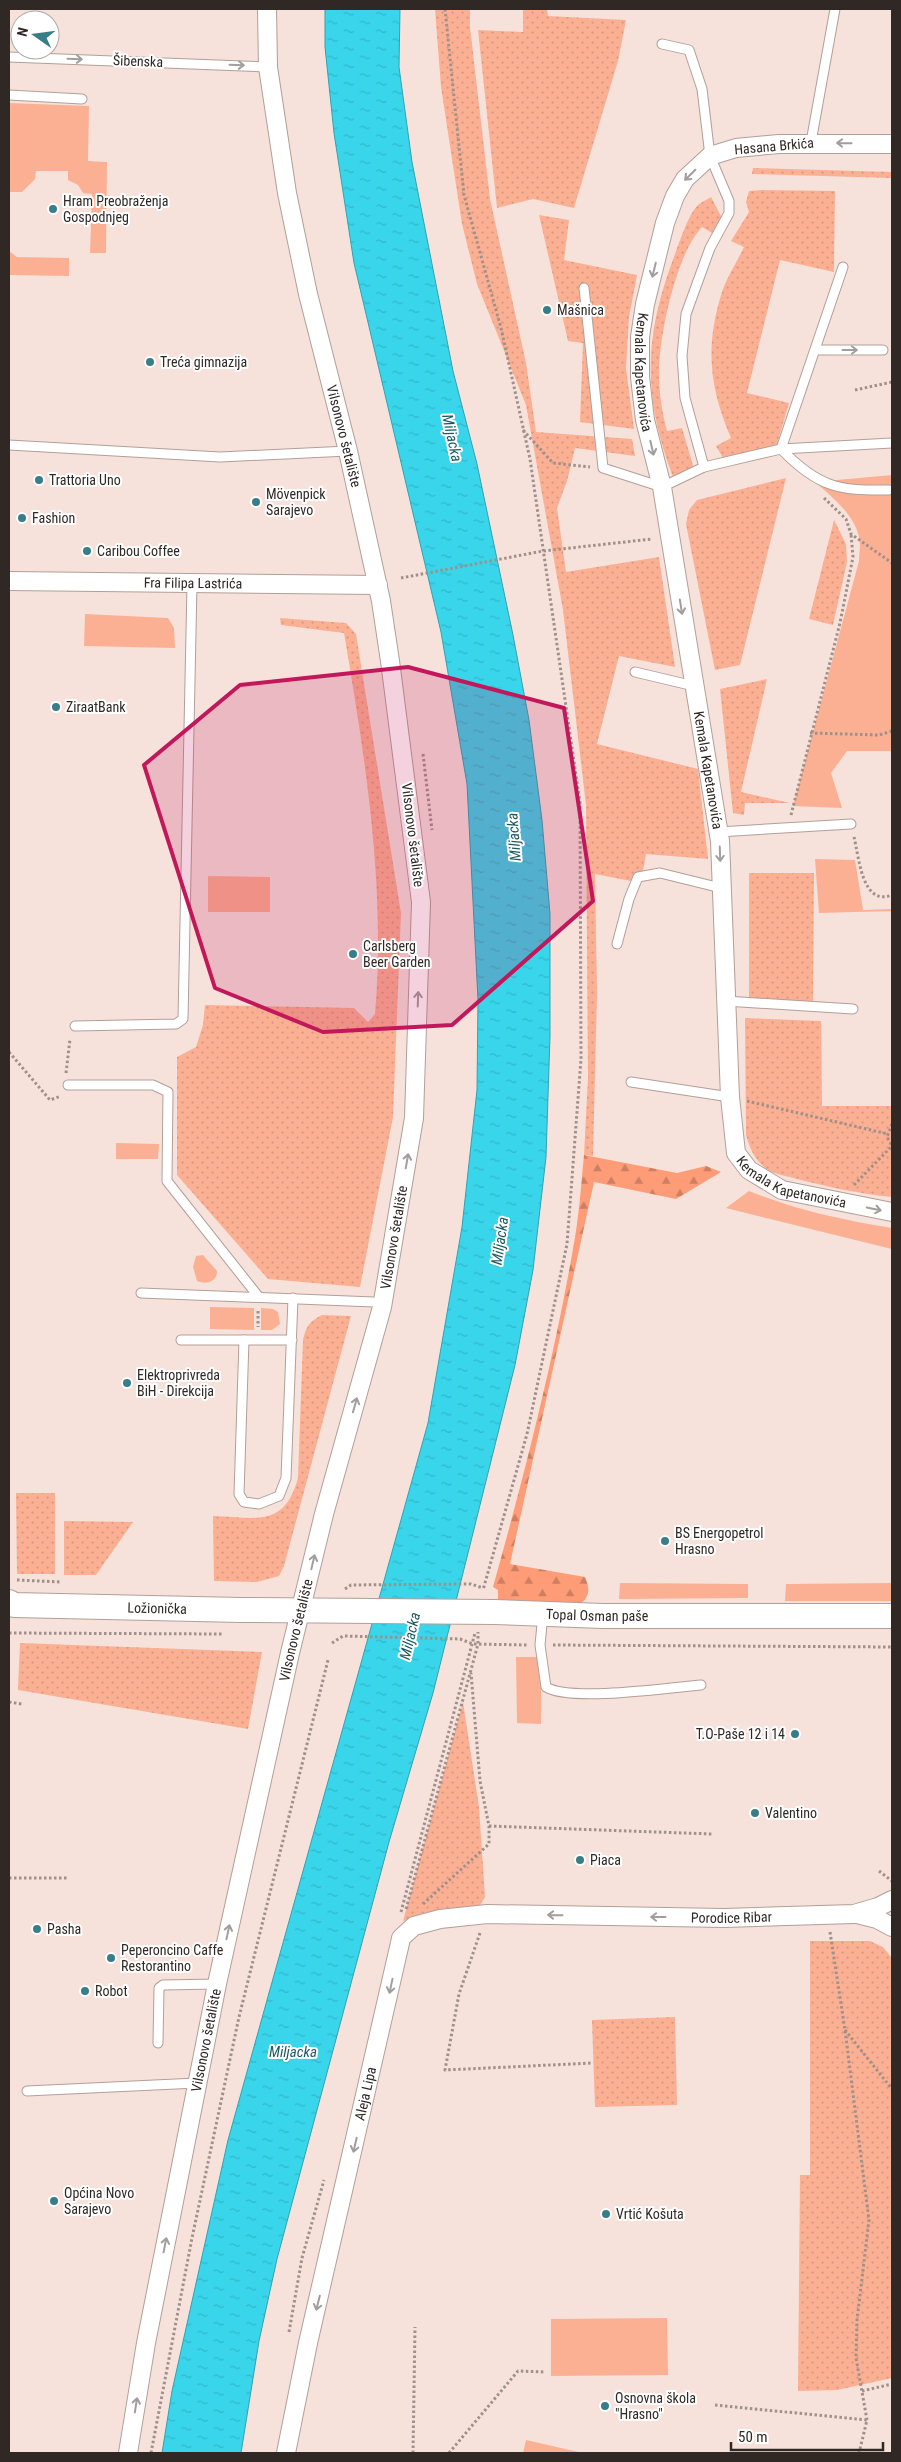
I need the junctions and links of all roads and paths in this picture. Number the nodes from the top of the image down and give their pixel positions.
1 (266, 9) edge
2 (444, 9) edge
3 (836, 9) edge
4 (662, 44) dead end
5 (9, 57) edge
6 (268, 66) junction
7 (9, 95) edge
8 (82, 99) dead end
9 (811, 142) junction
10 (892, 144) edge
11 (710, 156) junction
12 (665, 223) joint
13 (843, 267) dead end
14 (584, 288) dead end
15 (816, 350) junction
16 (883, 350) dead end
17 (892, 382) edge
18 (855, 390) dead end
19 (523, 430) junction
20 (892, 443) edge
21 (9, 445) edge
22 (781, 449) junction
23 (348, 451) junction
24 (603, 468) junction
25 (704, 468) junction
26 (816, 479) junction
27 (662, 487) junction
28 (890, 490) dead end
29 (851, 534) junction
30 (670, 538) junction
31 (543, 551) junction
32 (892, 563) edge
33 (401, 578) dead end
34 (9, 581) edge
35 (192, 584) junction
36 (378, 585) junction
37 (635, 672) dead end
38 (694, 686) junction
39 (892, 731) edge
40 (810, 733) junction
41 (851, 824) joint
42 (788, 828) junction
43 (718, 832) junction
44 (721, 888) junction
45 (892, 895) edge
46 (617, 944) dead end
47 (725, 1001) junction
48 (853, 1009) dead end
49 (75, 1026) joint
50 (9, 1052) edge
51 (631, 1082) dead end
52 (68, 1085) junction
53 (730, 1097) junction
54 (892, 1124) edge
55 (888, 1134) junction
56 (892, 1146) edge
57 (838, 1202) junction
58 (892, 1212) edge
59 (141, 1293) dead end
60 (258, 1296) junction
61 (293, 1298) junction
62 (382, 1307) junction
63 (181, 1340) dead end
64 (244, 1340) junction
65 (258, 1340) junction
66 (292, 1340) junction
67 (351, 1585) dead end
68 (483, 1588) junction
69 (482, 1592) dead end
70 (11, 1605) edge
71 (301, 1609) junction
72 (543, 1614) junction
73 (892, 1616) edge
74 (9, 1633) edge
75 (232, 1634) dead end
76 (332, 1643) dead end
77 (540, 1645) junction
78 (892, 1647) edge
79 (469, 1658) dead end
80 (328, 1660) dead end
81 (700, 1685) dead end
82 (9, 1702) edge
83 (22, 1704) dead end
84 (489, 1826) junction
85 (712, 1834) dead end
86 (879, 1871) dead end
87 (9, 1878) edge
88 (68, 1878) dead end
89 (892, 1881) edge
90 (892, 1900) edge
91 (421, 1906) dead end
92 (487, 1914) junction
93 (857, 1914) junction
94 (827, 1915) junction
95 (604, 1917) joint
96 (892, 1927) edge
97 (217, 1984) junction
98 (845, 2030) junction
99 (158, 2043) dead end
100 (593, 2063) dead end
101 (197, 2083) junction
102 (892, 2089) edge
103 (26, 2091) dead end
104 (414, 2326) dead end
105 (545, 2372) dead end
106 (892, 2384) edge
107 (862, 2392) junction
108 (715, 2405) dead end
109 (867, 2420) junction
110 (128, 2453) edge
111 (151, 2453) edge
112 (286, 2453) edge
113 (413, 2453) edge
114 (449, 2453) edge
115 (859, 2453) edge

1 - 6 street, Vilsonovo šetalište
2 - 19 path
3 - 9 lane
4 - 11 lane
5 -> 6 lane, Šibenska
6 - 23 street, Vilsonovo šetalište
7 - 8 lane
10 -> 9 street, Hasana Brkića
9 - 11 street, Hasana Brkića
11 -> 12 street, Hasana Brkića
11 - 25 lane
12 -> 27 street, Kemala Kapetanovića
13 - 15 lane
14 - 24 lane
15 -> 16 lane
15 - 22 lane
17 - 18 path
19 - 24 path
19 - 31 path
20 - 22 lane
21 - 23 lane
22 - 25 lane
22 - 26 lane
23 - 36 street, Vilsonovo šetalište
24 - 27 lane
25 - 27 lane
26 - 28 lane
26 - 29 path
27 - 30 street, Kemala Kapetanovića
29 - 32 path
29 - 40 path
30 - 31 path
30 -> 38 street, Kemala Kapetanovića
31 - 33 path
31 - 68 path
34 - 35 street, Fra Filipa Lastrića
35 - 36 street, Fra Filipa Lastrića
35 - 49 lane
62 -> 36 street, Vilsonovo šetalište
37 - 38 lane
38 - 43 street, Kemala Kapetanovića
39 - 40 path
40 - 42 path
41 - 42 lane
41 - 45 path
42 - 43 lane
43 -> 44 street, Kemala Kapetanovića
44 - 46 lane
44 - 47 street, Kemala Kapetanovića
47 - 48 lane
47 - 53 street, Kemala Kapetanovića
49 - 52 path
50 - 52 path
51 - 53 lane
52 - 60 lane
53 - 55 path
53 - 57 street, Kemala Kapetanovića
54 - 55 path
55 - 56 path
56 - 57 path
57 -> 58 street, Kemala Kapetanovića
59 - 60 lane
60 - 61 lane
60 - 65 path
61 - 62 lane
61 - 66 lane
71 -> 62 street, Vilsonovo šetalište
63 - 64 lane
64 - 65 lane
64 - 66 lane
65 - 66 lane
67 - 68 path
68 - 69 path
70 - 71 street, Ložionička
71 - 72 street, Topal Osman paše
97 -> 71 street, Vilsonovo šetalište
72 - 73 street, Topal Osman paše
72 - 77 lane
74 - 75 path
76 - 77 path
77 - 78 path
77 - 81 lane
79 - 84 path
80 - 111 path
82 - 83 path
84 - 85 path
84 - 91 path
86 - 89 path
87 - 88 path
90 - 93 street, Porodice Ribar
95 -> 92 street, Aleja Lipa
92 - 100 path
92 -> 112 street, Aleja Lipa
93 - 94 street, Porodice Ribar
93 - 96 street, Porodice Ribar
94 -> 95 street, Porodice Ribar
94 - 98 path
97 - 99 lane
97 - 101 street, Vilsonovo šetalište
98 - 102 path
98 - 107 path
101 - 103 lane
110 -> 101 street, Vilsonovo šetalište
104 - 113 path
105 - 114 path
106 - 107 path
107 - 109 path
108 - 109 path
109 - 115 path

